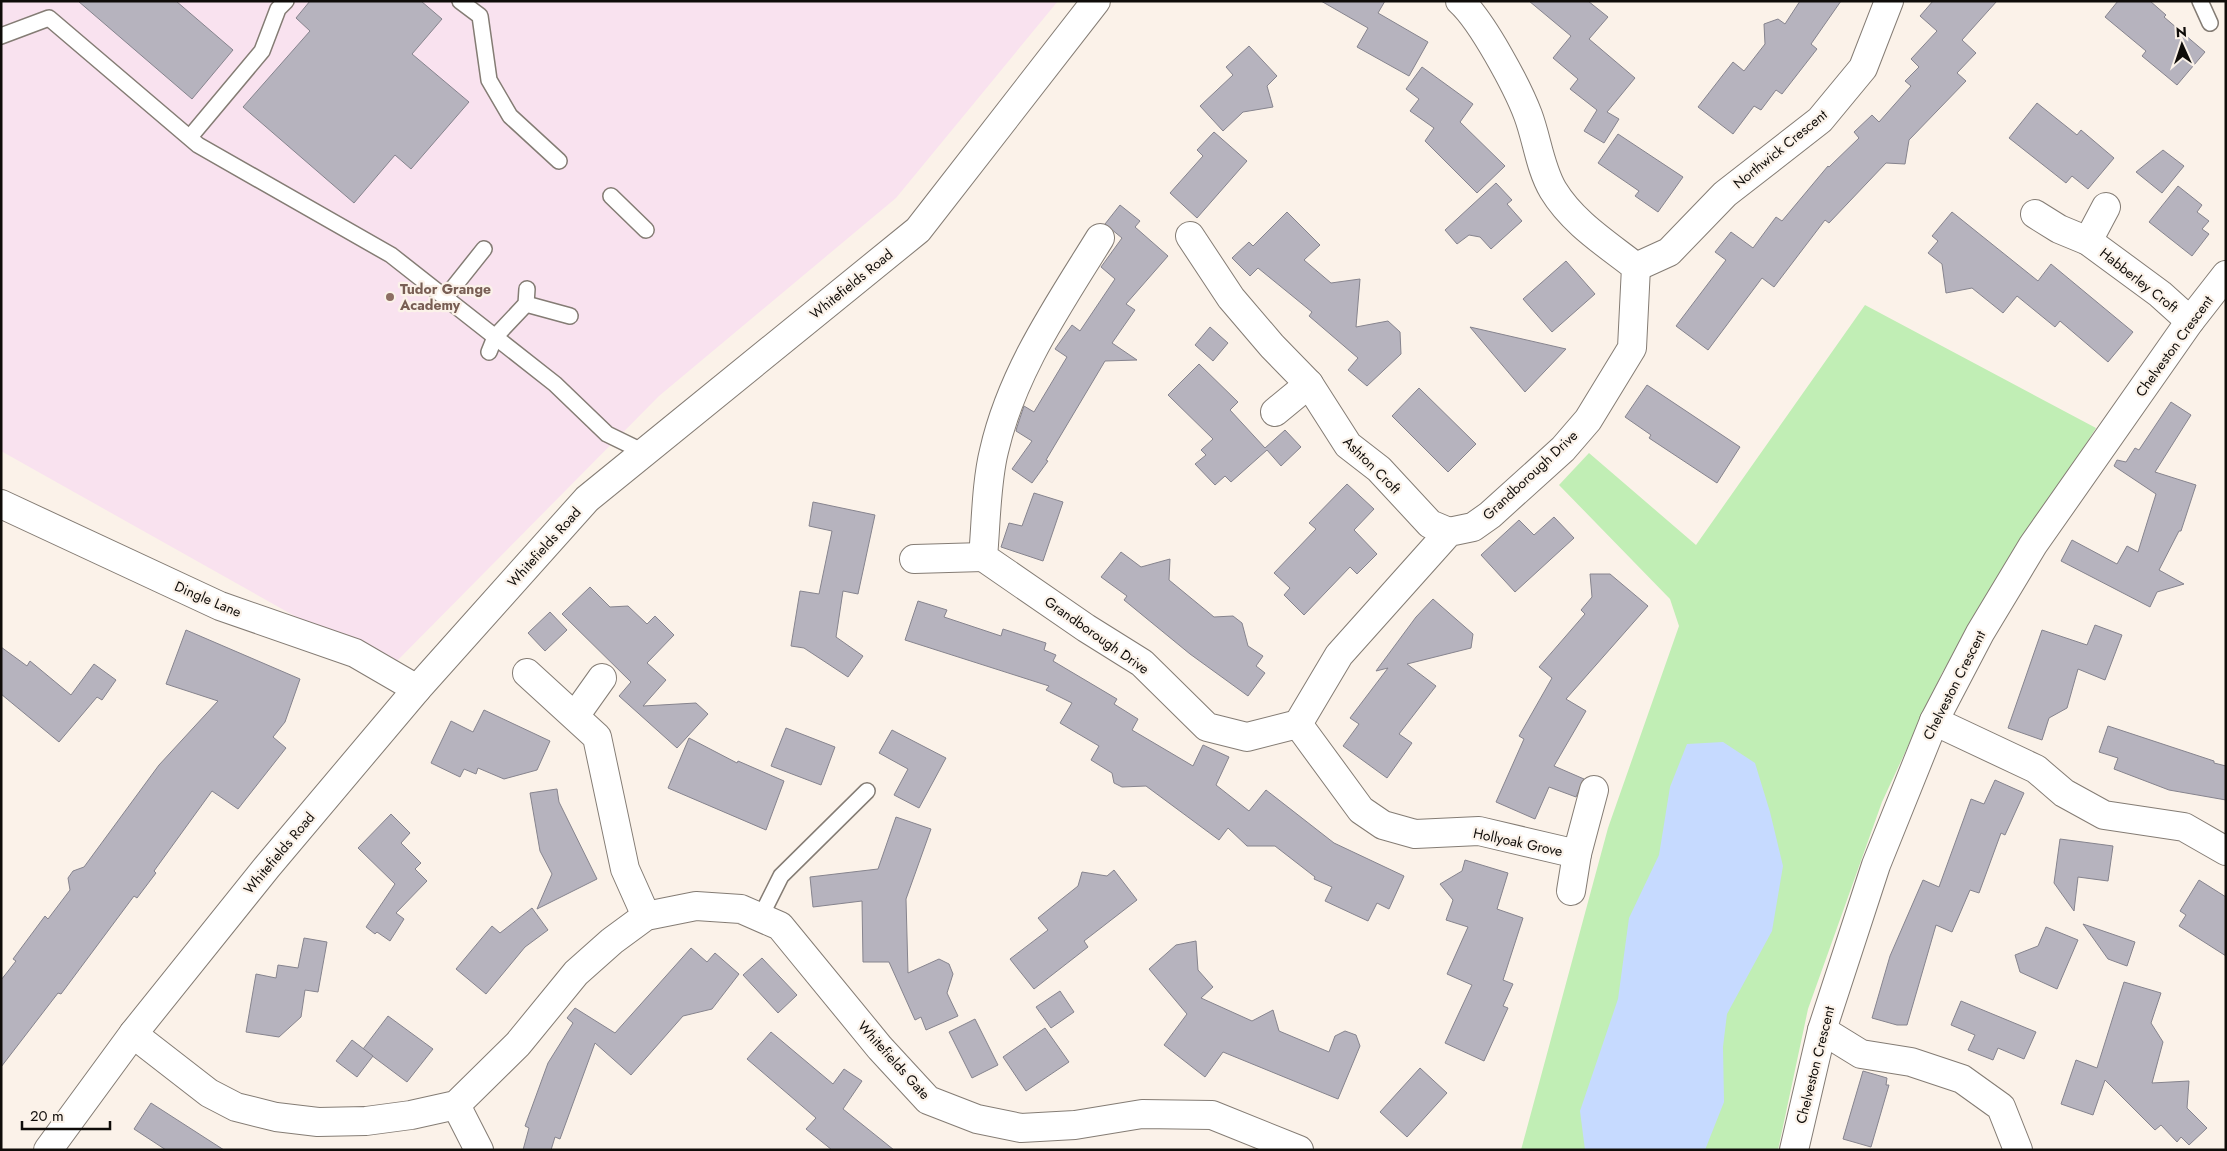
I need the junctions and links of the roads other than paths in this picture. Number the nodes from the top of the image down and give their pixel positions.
1 (286, 1) edge
2 (460, 1) edge
3 (1096, 1) edge
4 (1460, 1) edge
5 (1889, 1) edge
6 (2200, 1) edge
7 (2210, 23) dead end
8 (1, 36) edge
9 (190, 137) junction
10 (559, 161) dead end
11 (611, 196) dead end
12 (2106, 208) dead end
13 (2035, 214) dead end
14 (646, 230) dead end
15 (1190, 236) dead end
16 (1100, 238) dead end
17 (2088, 241) junction
18 (484, 249) dead end
19 (1636, 267) junction
20 (2226, 275) edge
21 (527, 289) dead end
22 (445, 298) junction
23 (526, 304) junction
24 (570, 316) dead end
25 (2190, 321) junction
26 (495, 338) junction
27 (489, 352) dead end
28 (1308, 384) junction
29 (1275, 412) dead end
30 (644, 452) junction
31 (1, 504) edge
32 (1449, 532) junction
33 (983, 558) junction
34 (914, 559) dead end
35 (527, 674) dead end
36 (602, 678) dead end
37 (417, 689) junction
38 (575, 716) junction
39 (1934, 721) junction
40 (1298, 724) junction
41 (1594, 790) dead end
42 (867, 791) dead end
43 (2226, 851) edge
44 (1577, 854) junction
45 (1571, 891) dead end
46 (646, 916) junction
47 (760, 918) junction
48 (1822, 1030) junction
49 (133, 1034) junction
50 (456, 1105) junction
51 (48, 1150) edge
52 (479, 1150) edge
53 (1299, 1150) edge
54 (1794, 1150) edge
55 (2018, 1150) edge

1 - 9 lane
2 - 10 lane
3 - 30 street, Whitefields Road
4 - 19 street
5 - 19 street, Northwick Crescent
6 - 7 lane
8 - 9 lane
9 - 22 lane
11 - 14 lane
12 - 17 street, Habberley Croft
13 - 17 street, Habberley Croft
15 - 28 street, Ashton Croft
16 - 33 street
17 - 25 street, Habberley Croft
18 - 22 lane
19 - 32 street, Grandborough Drive
20 - 25 street, Chelveston Crescent
21 - 23 lane
22 - 26 lane
23 - 24 lane
23 - 26 lane
25 - 39 street, Chelveston Crescent
26 - 27 lane
26 - 30 lane
28 - 29 street
28 - 32 street, Ashton Croft
30 - 37 street, Whitefields Road
31 - 37 street, Dingle Lane
32 - 40 street
33 - 34 street
33 - 40 street, Grandborough Drive
35 - 38 street
36 - 38 street
37 - 49 street, Whitefields Road
38 - 46 street
39 - 43 street
39 - 48 street, Chelveston Crescent
40 - 44 street, Hollyoak Grove
41 - 44 street, Hollyoak Grove
42 - 47 lane
44 - 45 street, Hollyoak Grove
46 - 47 street, Whitefields Gate
46 - 50 street, Whitefields Gate
47 - 53 street, Whitefields Gate
48 - 54 street, Chelveston Crescent
48 - 55 street
49 - 50 street
49 - 51 street, Whitefields Road
50 - 52 street

